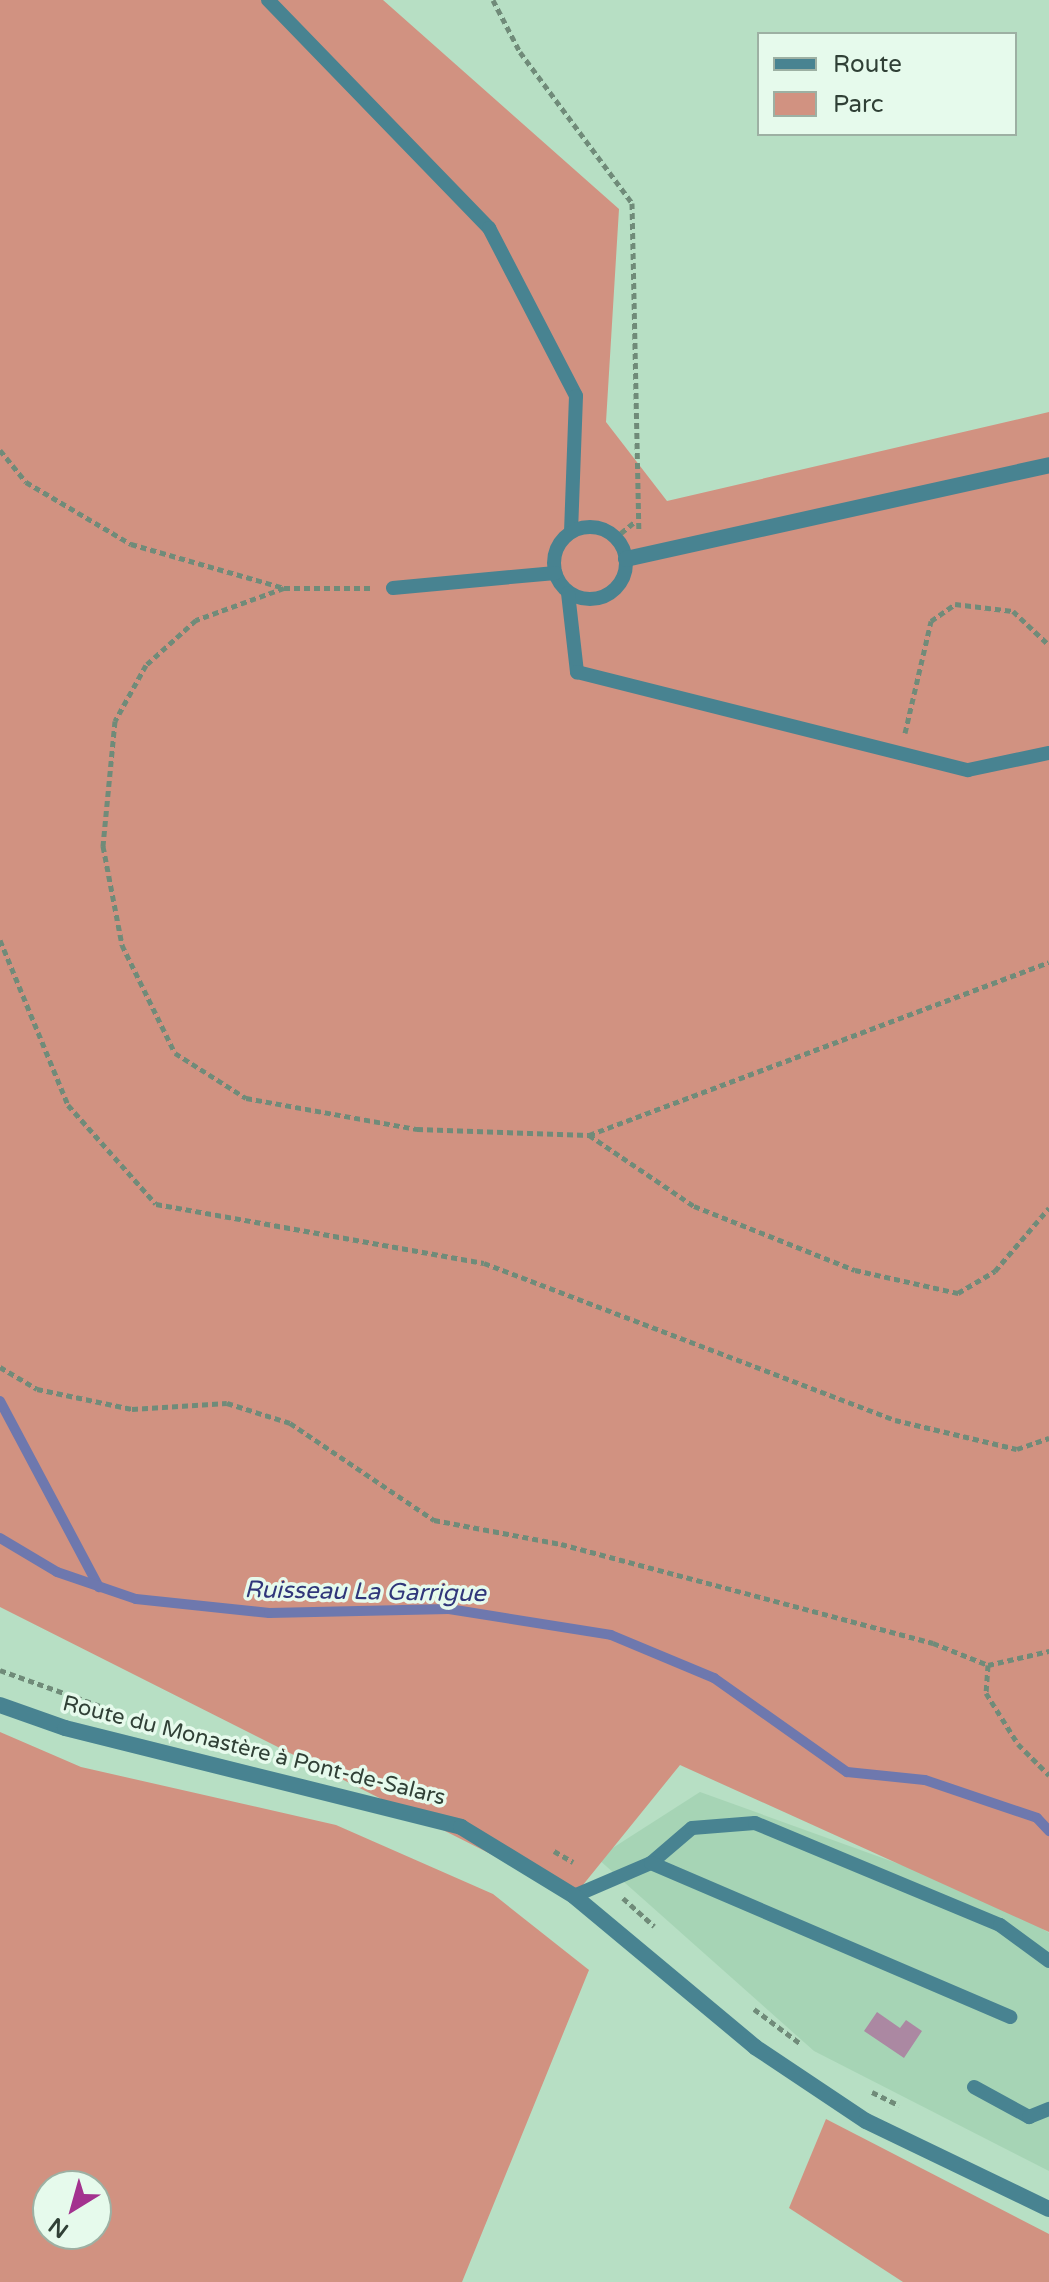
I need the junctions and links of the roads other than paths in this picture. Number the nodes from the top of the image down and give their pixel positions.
1 (268, 0) edge
2 (1049, 465) edge
3 (571, 532) junction
4 (626, 559) junction
5 (555, 573) junction
6 (393, 588) road end
7 (568, 593) junction
8 (1049, 753) edge
9 (0, 1705) edge
10 (651, 1863) junction
11 (574, 1896) junction
12 (1049, 1961) edge
13 (1010, 2017) dead end
14 (974, 2087) dead end
15 (1049, 2109) edge
16 (1049, 2209) edge

1 - 3 lane
2 - 4 street
3 - 4 lane
3 - 5 lane
4 - 7 lane
5 - 6 lane
5 - 7 lane
7 - 8 lane
9 - 11 street, Route du Monastère à Pont-de-Salars
10 - 11 lane
10 - 12 lane
10 - 13 lane
11 - 16 street, Route du Monastère à Pont-de-Salars
14 - 15 lane

